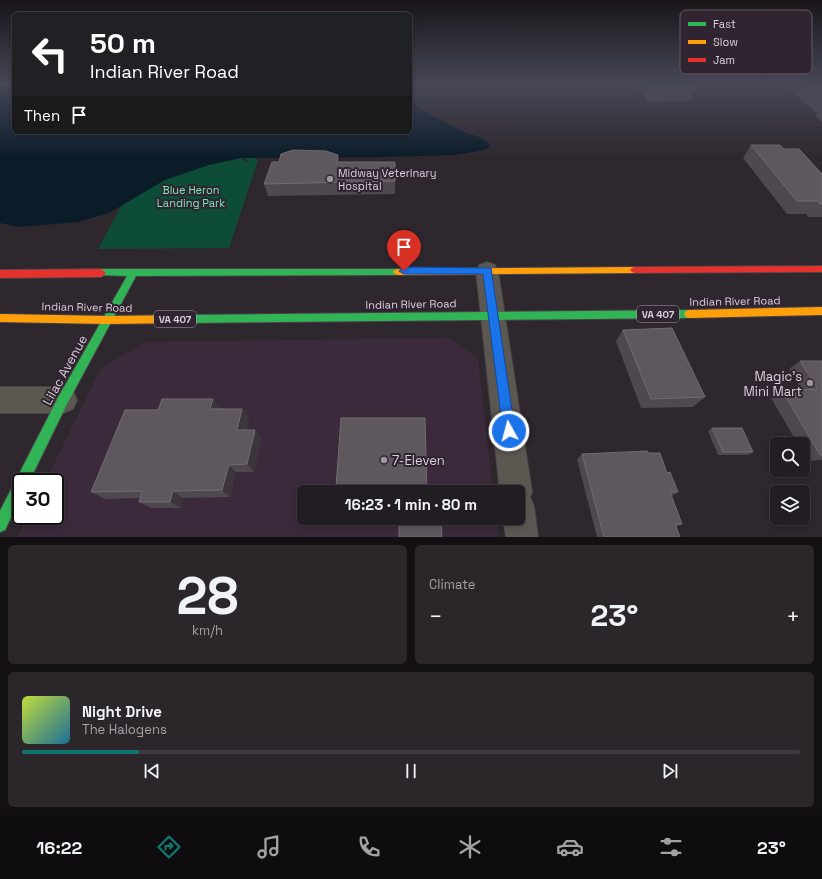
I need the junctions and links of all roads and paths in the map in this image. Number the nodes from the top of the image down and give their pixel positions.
1 (822, 269) edge
2 (487, 271) junction
3 (134, 272) junction
4 (0, 274) edge
5 (822, 311) edge
6 (493, 315) junction
7 (0, 318) edge
8 (108, 320) junction
9 (0, 400) edge
10 (63, 400) junction
11 (26, 473) edge
12 (515, 485) edge
13 (12, 501) edge
14 (0, 525) edge
15 (520, 525) edge
16 (522, 537) edge

1 - 2 main road
2 - 3 main road
2 - 6 street
3 - 4 main road
3 - 8 main road, Lilac Avenue
5 - 6 main road, Indian River Road / VA 407
6 - 8 main road, Indian River Road / VA 407
6 - 12 street
7 - 8 main road, Indian River Road / VA 407
8 - 10 main road, Lilac Avenue
9 - 10 street
10 - 11 main road, Lilac Avenue
13 - 14 main road, Lilac Avenue
15 - 16 street

